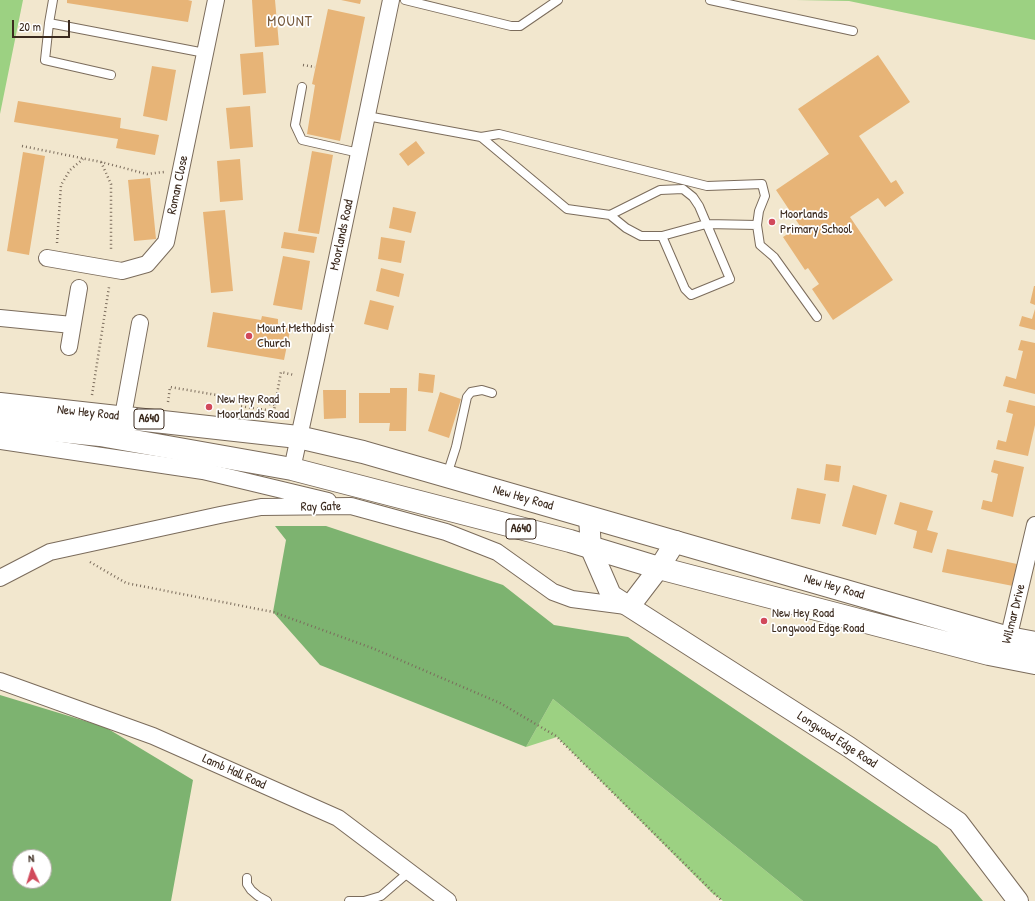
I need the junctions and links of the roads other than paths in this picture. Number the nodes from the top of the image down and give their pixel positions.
1 (53, 0) edge
2 (216, 0) edge
3 (391, 0) edge
4 (405, 0) edge
5 (558, 0) edge
6 (710, 0) edge
7 (49, 23) junction
8 (853, 31) dead end
9 (205, 53) junction
10 (111, 75) dead end
11 (302, 87) dead end
12 (367, 116) junction
13 (481, 137) junction
14 (359, 153) junction
15 (610, 215) junction
16 (706, 224) junction
17 (757, 225) junction
18 (662, 236) junction
19 (52, 259) road end
20 (79, 288) dead end
21 (817, 317) dead end
22 (0, 318) edge
23 (140, 323) dead end
24 (72, 325) junction
25 (69, 348) dead end
26 (492, 393) dead end
27 (0, 404) edge
28 (123, 416) junction
29 (0, 425) edge
30 (298, 437) junction
31 (0, 441) edge
32 (292, 469) junction
33 (447, 476) junction
34 (351, 506) junction
35 (589, 517) junction
36 (1035, 525) edge
37 (676, 541) junction
38 (591, 549) junction
39 (659, 568) junction
40 (0, 578) edge
41 (630, 606) junction
42 (1035, 643) edge
43 (1006, 647) junction
44 (1035, 663) edge
45 (0, 681) edge
46 (410, 871) junction
47 (247, 878) dead end
48 (267, 901) edge
49 (349, 901) edge
50 (448, 901) edge
51 (1018, 901) edge

1 - 7 lane
2 - 9 street, Roman Close
3 - 12 street, Moorlands Road
4 - 5 lane
6 - 8 lane
7 - 9 lane
7 - 10 lane
9 - 19 street, Roman Close
11 - 14 lane
12 - 13 lane
12 - 14 street, Moorlands Road
13 - 15 lane
13 - 17 lane
14 - 30 street, Moorlands Road
15 - 16 lane
15 - 18 lane
16 - 17 lane
16 - 18 lane
16 - 18 lane
17 - 21 lane
20 - 24 street
22 - 24 street
23 - 28 street
24 - 25 street
26 - 33 lane
27 - 28 highway, New Hey Road / A640
28 - 30 highway, New Hey Road / A640
29 - 32 highway, New Hey Road / A640
30 - 32 street, Moorlands Road
30 - 33 highway, New Hey Road / A640
31 - 34 street
32 - 38 highway, New Hey Road / A640
33 - 35 highway, New Hey Road / A640
34 - 40 street, Ray Gate
34 - 41 street, Ray Gate
35 - 37 highway, New Hey Road / A640
35 - 38 street, Longwood Edge Road
36 - 43 street, Wilmar Drive
37 - 39 street
37 - 43 highway, New Hey Road / A640
38 - 39 highway, New Hey Road / A640
38 - 41 street, Longwood Edge Road
39 - 41 street
39 - 43 highway, New Hey Road / A640
41 - 51 street, Longwood Edge Road
42 - 43 highway, New Hey Road / A640
43 - 44 highway, New Hey Road / A640
45 - 46 street, Lamb Hall Road
46 - 49 lane
46 - 50 street, Lamb Hall Road
47 - 48 lane

